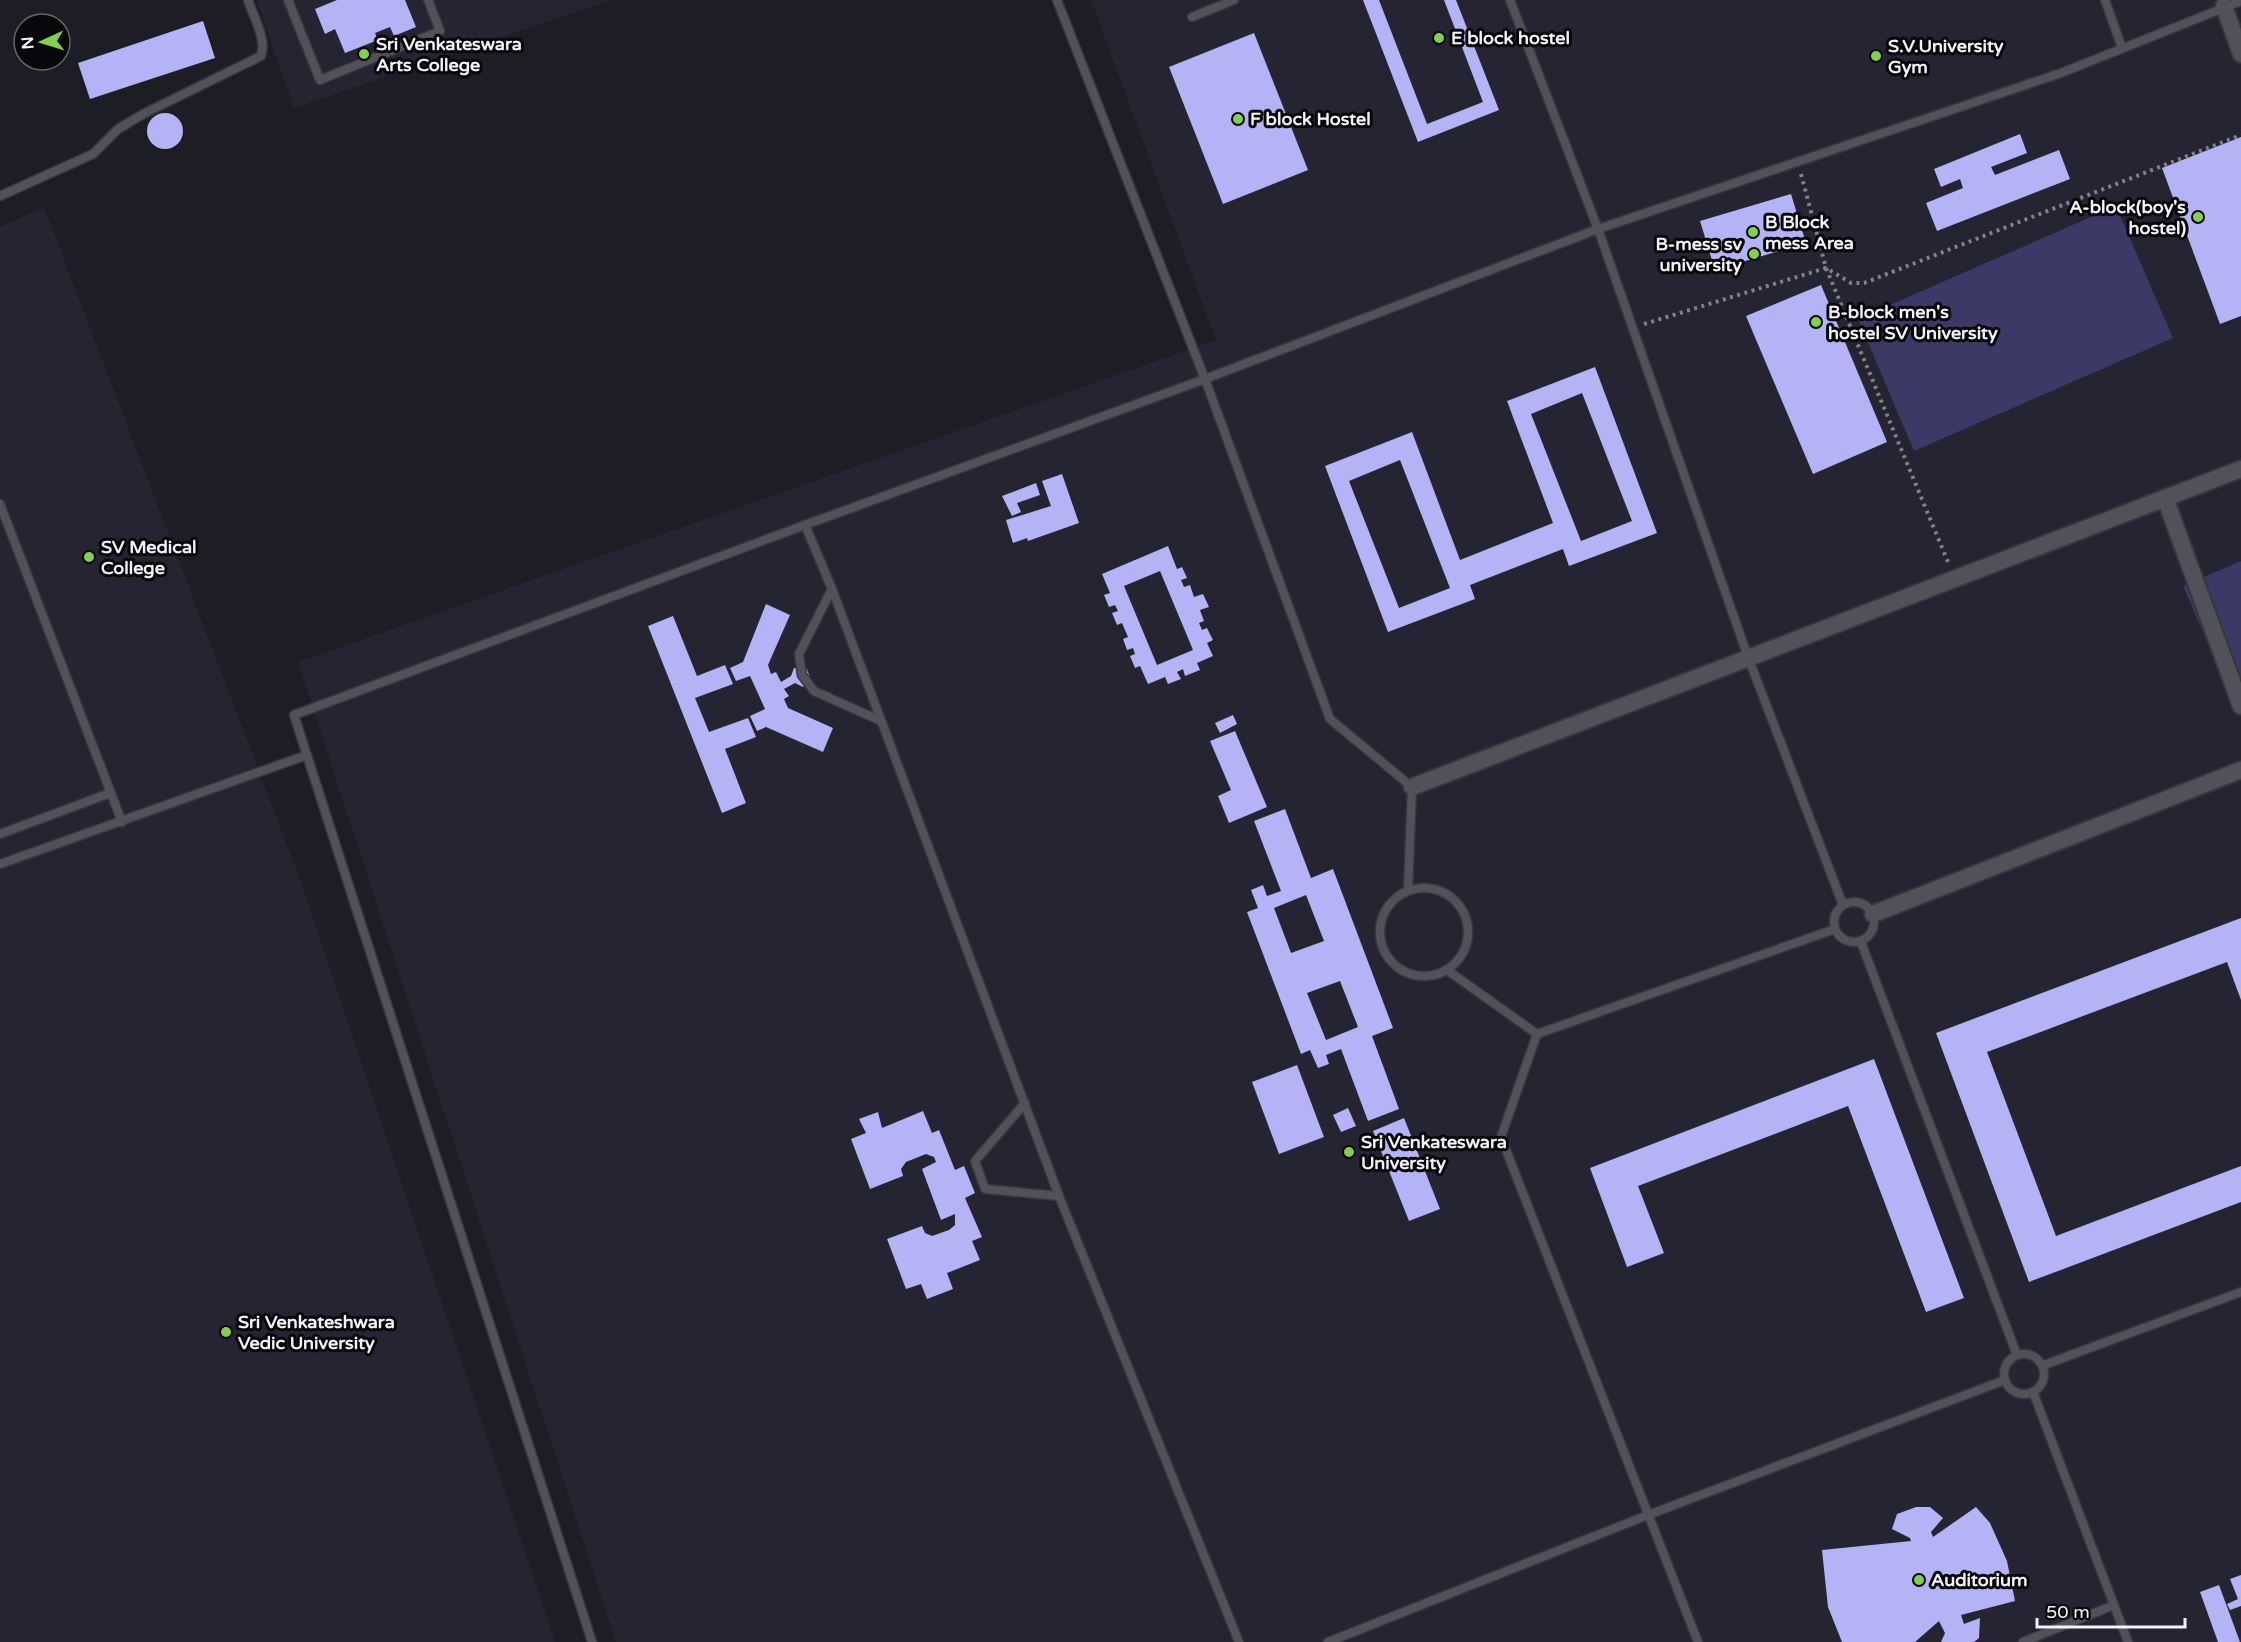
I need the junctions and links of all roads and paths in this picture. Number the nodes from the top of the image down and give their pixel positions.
1 (248, 0) edge
2 (288, 0) edge
3 (428, 0) edge
4 (1057, 0) edge
5 (1234, 0) edge
6 (1510, 0) edge
7 (2105, 0) edge
8 (2241, 1) edge
9 (2224, 6) junction
10 (1192, 17) dead end
11 (2122, 48) junction
12 (2241, 54) edge
13 (2241, 135) edge
14 (1797, 162) junction
15 (0, 196) edge
16 (1598, 230) junction
17 (1826, 268) junction
18 (1632, 328) junction
19 (1205, 379) junction
20 (2241, 469) edge
21 (2165, 498) junction
22 (0, 504) edge
23 (805, 525) junction
24 (1954, 578) junction
25 (832, 589) junction
26 (1748, 657) junction
27 (2241, 706) edge
28 (881, 721) junction
29 (307, 755) junction
30 (2241, 770) edge
31 (1412, 788) junction
32 (110, 793) junction
33 (122, 822) junction
34 (0, 834) edge
35 (0, 864) edge
36 (1408, 890) junction
37 (1843, 905) junction
38 (1873, 914) junction
39 (1834, 929) junction
40 (1861, 942) junction
41 (1447, 970) junction
42 (1537, 1034) junction
43 (1025, 1104) junction
44 (1059, 1196) junction
45 (2241, 1292) edge
46 (2017, 1355) junction
47 (2044, 1365) junction
48 (2005, 1380) junction
49 (2033, 1392) junction
50 (1648, 1515) junction
51 (2114, 1605) junction
52 (592, 1642) edge
53 (1239, 1642) edge
54 (1328, 1642) edge
55 (1698, 1642) edge
56 (2023, 1642) edge
57 (2128, 1642) edge

1 - 15 lane
2 - 3 lane
4 - 19 lane
5 - 10 lane
6 - 16 lane
7 - 11 lane
8 - 9 lane
9 - 11 lane
9 - 12 street
11 - 14 lane
13 - 17 path
14 - 16 lane
14 - 17 path
16 - 18 lane
16 - 19 lane
17 - 18 path
17 - 24 path
18 - 26 lane
19 - 23 lane
19 - 31 lane
20 - 21 street
21 - 24 street
21 - 27 street
22 - 32 lane
23 - 25 lane
23 - 29 lane
24 - 26 street
25 - 28 lane
25 - 28 lane
26 - 31 street
26 - 37 lane
28 - 43 lane
29 - 33 lane
29 - 52 lane
30 - 38 street
31 - 36 lane
32 - 33 lane
32 - 34 lane
33 - 35 lane
36 - 41 lane
36 - 41 lane
37 - 38 lane
37 - 39 lane
38 - 40 lane
39 - 40 lane
39 - 42 lane
40 - 46 lane
41 - 42 lane
42 - 50 lane
43 - 44 lane
43 - 44 lane
44 - 53 lane
45 - 47 lane
46 - 47 lane
46 - 48 lane
47 - 49 lane
48 - 49 lane
48 - 50 lane
49 - 51 lane
50 - 54 lane
50 - 55 lane
51 - 56 lane
51 - 57 lane

